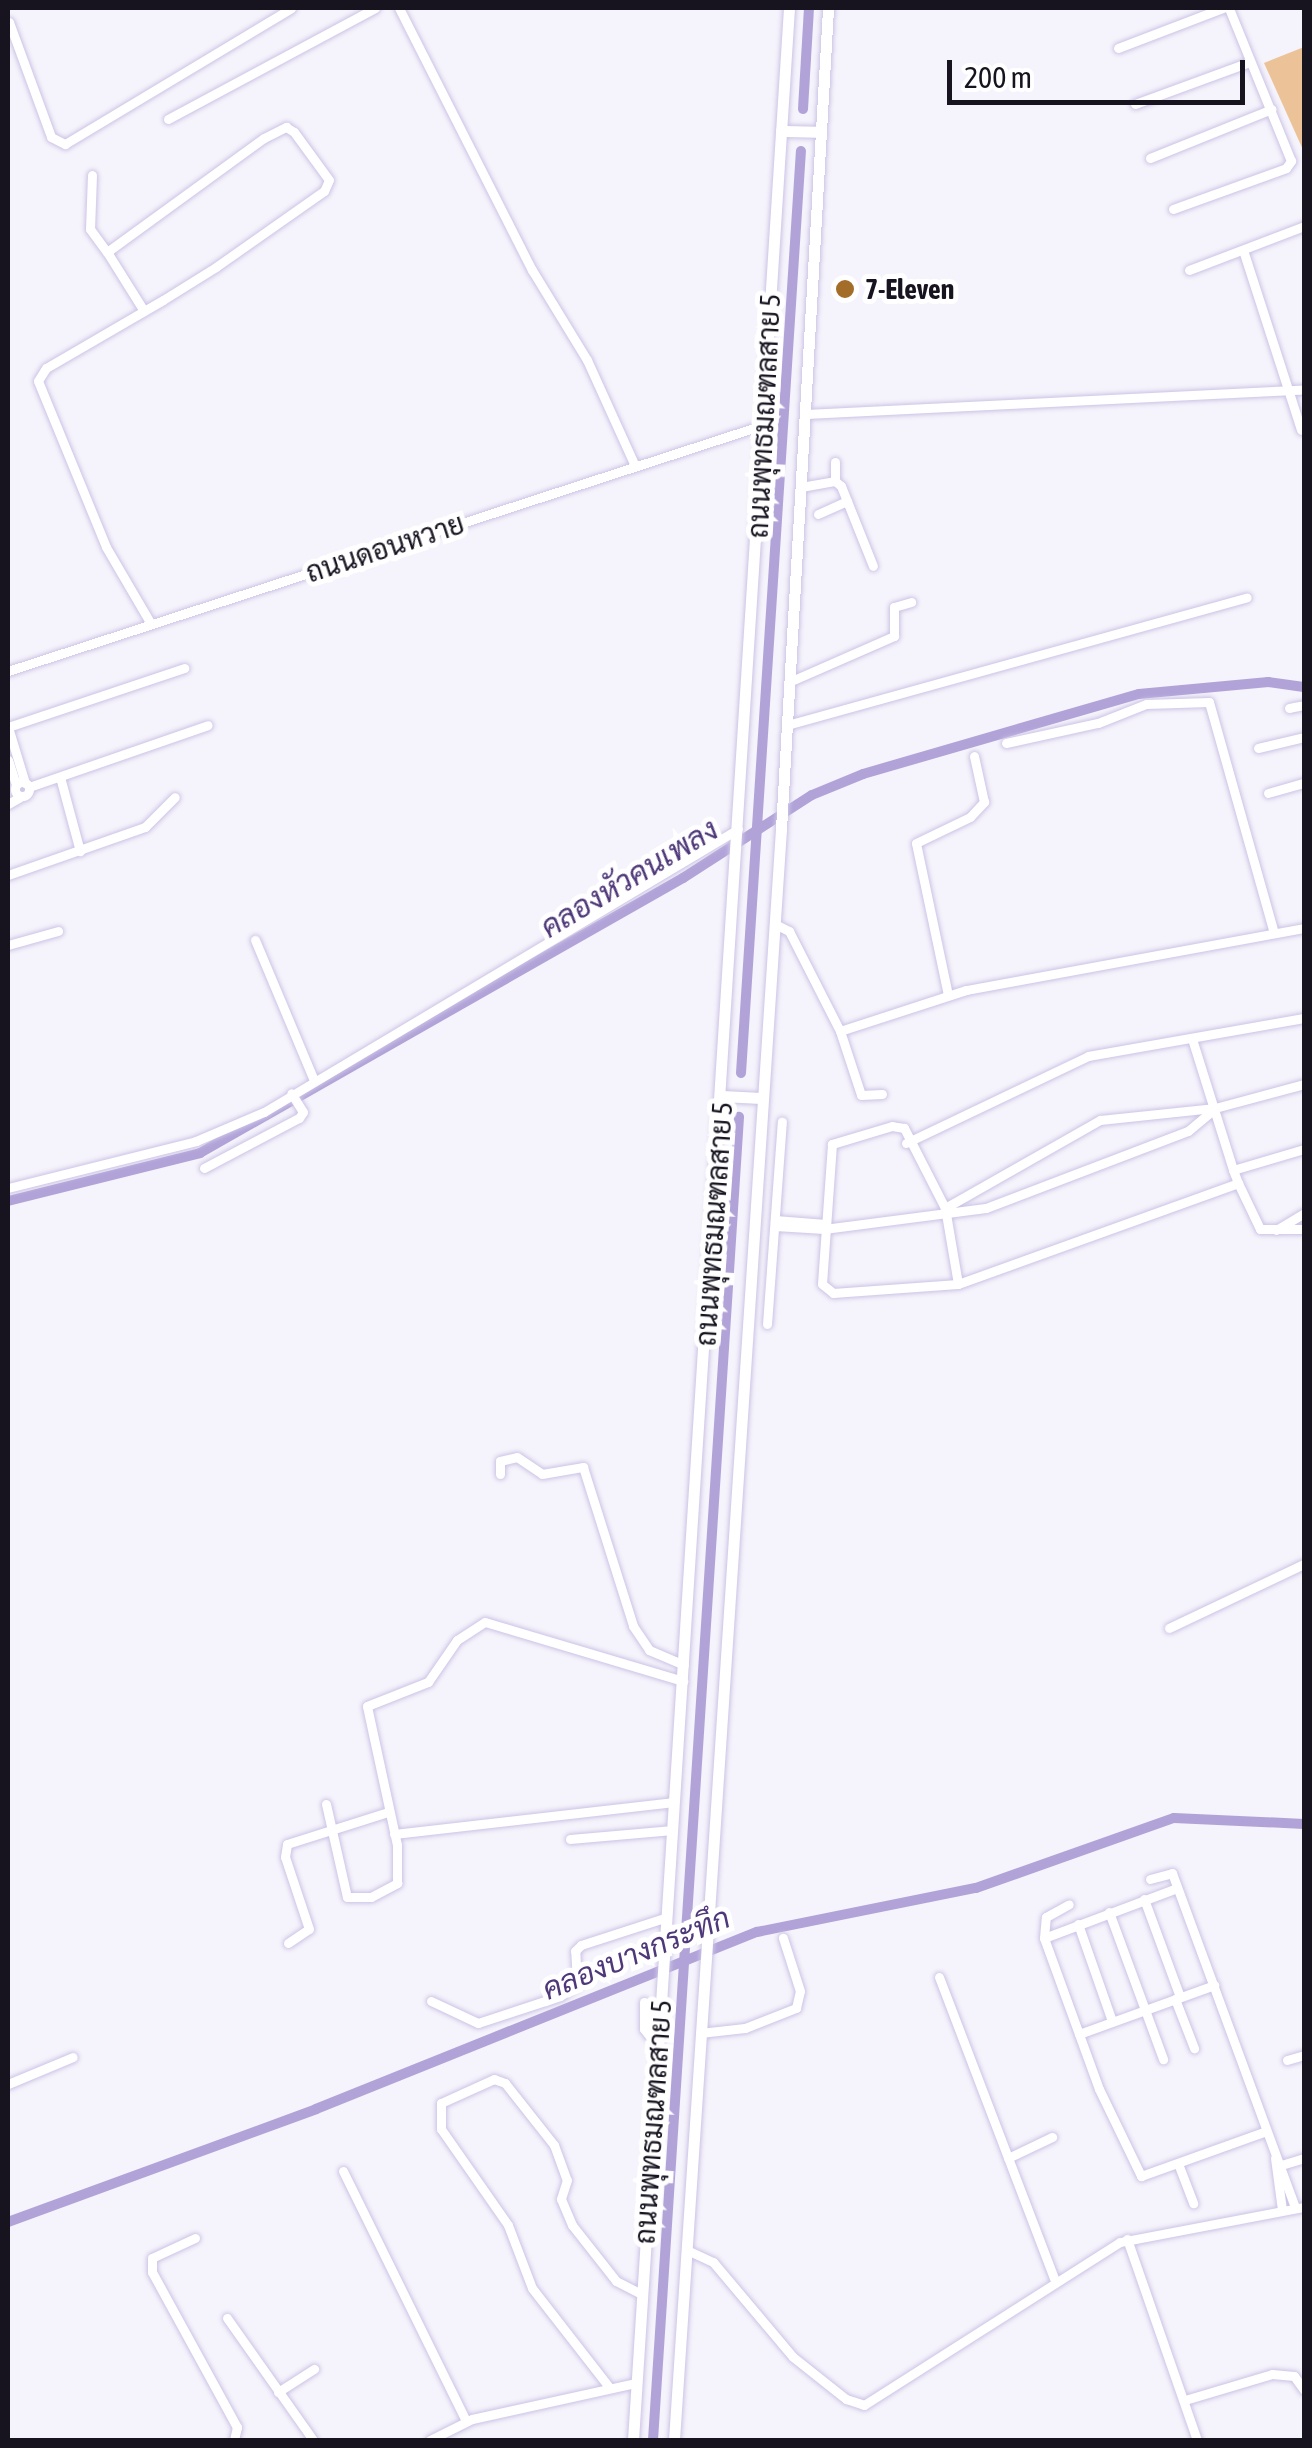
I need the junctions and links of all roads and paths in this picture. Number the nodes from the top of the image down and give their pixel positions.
1 (291, 8) edge
2 (375, 8) edge
3 (399, 8) edge
4 (789, 8) edge
5 (828, 8) edge
6 (1226, 8) edge
7 (8, 22) edge
8 (1118, 48) dead end
9 (1250, 62) junction
10 (1135, 104) dead end
11 (1272, 109) junction
12 (168, 119) dead end
13 (781, 131) junction
14 (822, 132) junction
15 (1150, 158) dead end
16 (92, 175) dead end
17 (1172, 209) dead end
18 (1304, 226) edge
19 (1242, 250) junction
20 (106, 252) junction
21 (1189, 270) dead end
22 (144, 311) junction
23 (1304, 390) edge
24 (1287, 391) junction
25 (805, 414) junction
26 (763, 424) junction
27 (1302, 430) dead end
28 (836, 462) dead end
29 (635, 466) junction
30 (835, 481) junction
31 (801, 487) junction
32 (847, 502) junction
33 (818, 514) dead end
34 (874, 566) dead end
35 (1247, 597) dead end
36 (911, 602) dead end
37 (152, 624) junction
38 (184, 668) dead end
39 (8, 671) edge
40 (789, 682) junction
41 (1304, 705) edge
42 (1289, 708) dead end
43 (208, 725) dead end
44 (787, 726) junction
45 (8, 727) edge
46 (1304, 737) edge
47 (1006, 743) dead end
48 (1258, 748) dead end
49 (974, 756) dead end
50 (8, 760) edge
51 (60, 777) junction
52 (1304, 783) edge
53 (19, 789) edge
54 (1268, 793) dead end
55 (175, 798) dead end
56 (8, 804) edge
57 (738, 829) junction
58 (80, 851) junction
59 (8, 859) edge
60 (10, 874) edge
61 (775, 924) junction
62 (1304, 928) edge
63 (58, 932) dead end
64 (1274, 933) junction
65 (255, 940) dead end
66 (8, 945) edge
67 (948, 995) junction
68 (1304, 1018) edge
69 (840, 1031) junction
70 (1193, 1042) junction
71 (313, 1078) junction
72 (1304, 1084) edge
73 (882, 1094) dead end
74 (293, 1096) junction
75 (722, 1096) junction
76 (761, 1098) junction
77 (1215, 1108) junction
78 (782, 1122) dead end
79 (906, 1143) junction
80 (1304, 1149) edge
81 (204, 1168) dead end
82 (1233, 1170) junction
83 (756, 1172) junction
84 (778, 1175) junction
85 (1238, 1183) junction
86 (8, 1188) edge
87 (945, 1208) junction
88 (1304, 1213) edge
89 (775, 1223) junction
90 (827, 1227) junction
91 (1304, 1229) edge
92 (1276, 1230) junction
93 (958, 1284) junction
94 (767, 1324) dead end
95 (500, 1474) dead end
96 (1304, 1564) edge
97 (1169, 1628) dead end
98 (684, 1665) junction
99 (683, 1680) junction
100 (674, 1802) junction
101 (326, 1804) dead end
102 (388, 1812) junction
103 (332, 1829) junction
104 (672, 1830) junction
105 (394, 1834) junction
106 (570, 1839) dead end
107 (1150, 1880) dead end
108 (1177, 1888) junction
109 (1144, 1899) junction
110 (1069, 1904) dead end
111 (1110, 1912) junction
112 (666, 1917) junction
113 (1078, 1924) junction
114 (783, 1938) dead end
115 (1044, 1938) junction
116 (288, 1943) dead end
117 (939, 1976) dead end
118 (1214, 1985) junction
119 (1178, 1998) junction
120 (430, 2000) dead end
121 (644, 2002) dead end
122 (1144, 2011) junction
123 (1112, 2021) junction
124 (700, 2033) junction
125 (1079, 2034) junction
126 (658, 2047) junction
127 (1194, 2048) dead end
128 (1304, 2054) edge
129 (73, 2057) dead end
130 (1163, 2059) dead end
131 (1286, 2060) dead end
132 (8, 2084) edge
133 (1264, 2132) junction
134 (1052, 2137) dead end
135 (1008, 2158) junction
136 (1304, 2158) edge
137 (1276, 2164) junction
138 (1179, 2166) junction
139 (343, 2171) dead end
140 (1194, 2203) dead end
141 (1300, 2207) edge
142 (1282, 2210) junction
143 (195, 2238) dead end
144 (1127, 2239) junction
145 (687, 2250) junction
146 (1055, 2281) junction
147 (642, 2294) junction
148 (227, 2318) dead end
149 (314, 2369) dead end
150 (636, 2383) junction
151 (609, 2387) junction
152 (1304, 2390) edge
153 (278, 2392) junction
154 (1185, 2400) junction
155 (466, 2421) junction
156 (234, 2440) edge
157 (312, 2440) edge
158 (430, 2440) edge
159 (632, 2440) edge
160 (674, 2440) edge
161 (1197, 2440) edge

1 - 7 street
2 - 12 street
3 - 29 street
4 - 13 main road, ถนนพุทธมณฑลสาย 5
5 - 14 main road, ถนนพุทธมณฑลสาย 5
6 - 8 street
6 - 9 street
9 - 10 street
9 - 11 street
11 - 15 street
11 - 17 street
13 - 14 main road
13 - 26 main road, ถนนพุทธมณฑลสาย 5
14 - 25 main road, ถนนพุทธมณฑลสาย 5
16 - 20 street
18 - 19 street
19 - 21 street
19 - 24 street
20 - 22 street
20 - 22 street
22 - 37 street
23 - 24 street
24 - 25 street
24 - 27 street
25 - 31 main road, ถนนพุทธมณฑลสาย 5
26 - 29 street, ถนนดอนหวาย
26 - 57 main road, ถนนพุทธมณฑลสาย 5
28 - 30 street
29 - 37 street, ถนนดอนหวาย
30 - 31 street
30 - 32 street
31 - 40 main road, ถนนพุทธมณฑลสาย 5
32 - 33 street
32 - 34 street
35 - 44 street
36 - 40 street
37 - 39 street, ถนนดอนหวาย
38 - 45 street
40 - 44 main road, ถนนพุทธมณฑลสาย 5
41 - 42 street
43 - 51 street
44 - 61 main road, ถนนพุทธมณฑลสาย 5
45 - 53 street
46 - 48 street
47 - 64 street
49 - 67 street
50 - 53 street
51 - 53 street
51 - 58 street
52 - 54 street
53 - 56 street
55 - 58 street
57 - 71 street
57 - 75 main road, ถนนพุทธมณฑลสาย 5
58 - 60 street
59 - 60 street
61 - 69 street
61 - 76 main road, ถนนพุทธมณฑลสาย 5
62 - 64 street
63 - 66 street
64 - 67 street
65 - 71 street
67 - 69 street
68 - 70 street
69 - 73 street
70 - 77 street
70 - 79 street
71 - 74 street
72 - 77 street
74 - 81 street
74 - 86 street
75 - 76 main road
75 - 98 main road, ถนนพุทธมณฑลสาย 5
76 - 83 main road, ถนนพุทธมณฑลสาย 5
77 - 82 street
77 - 87 street
77 - 87 street
78 - 84 street
79 - 87 street
79 - 90 street
80 - 82 street
82 - 85 street
83 - 84 street
83 - 124 main road, ถนนพุทธมณฑลสาย 5
84 - 89 street
85 - 92 street
85 - 93 street
87 - 90 street
87 - 93 street
88 - 92 street
89 - 90 street
89 - 94 street
90 - 93 street
91 - 92 street
95 - 98 street
96 - 97 street
98 - 99 main road, ถนนพุทธมณฑลสาย 5
99 - 100 main road, ถนนพุทธมณฑลสาย 5
99 - 102 street
100 - 104 main road, ถนนพุทธมณฑลสาย 5
100 - 105 street
101 - 103 street
102 - 103 street
102 - 105 street
103 - 105 street
103 - 116 street
104 - 106 street
104 - 112 main road, ถนนพุทธมณฑลสาย 5
107 - 108 street
108 - 109 street
108 - 118 street
109 - 111 street
109 - 119 street
110 - 115 street
111 - 113 street
111 - 122 street
112 - 120 street
112 - 126 main road, ถนนพุทธมณฑลสาย 5
113 - 115 street
113 - 123 street
114 - 124 street
115 - 125 street
117 - 135 street
118 - 119 street
118 - 133 street
119 - 122 street
119 - 127 street
121 - 126 street
122 - 123 street
122 - 130 street
123 - 125 street
124 - 145 main road, ถนนพุทธมณฑลสาย 5
125 - 138 street
126 - 147 main road, ถนนพุทธมณฑลสาย 5
128 - 131 street
129 - 132 street
133 - 137 street
133 - 138 street
134 - 135 street
135 - 146 street
136 - 137 street
137 - 141 street
137 - 142 street
138 - 140 street
139 - 155 street
141 - 142 street
142 - 144 street
143 - 156 street
144 - 146 street
144 - 154 street
145 - 146 street
145 - 160 main road, ถนนพุทธมณฑลสาย 5
147 - 150 main road, ถนนพุทธมณฑลสาย 5
147 - 151 street
148 - 153 street
149 - 153 street
150 - 151 street
150 - 159 main road, ถนนพุทธมณฑลสาย 5
151 - 155 street
152 - 154 street
153 - 157 street
154 - 161 street
155 - 158 street

